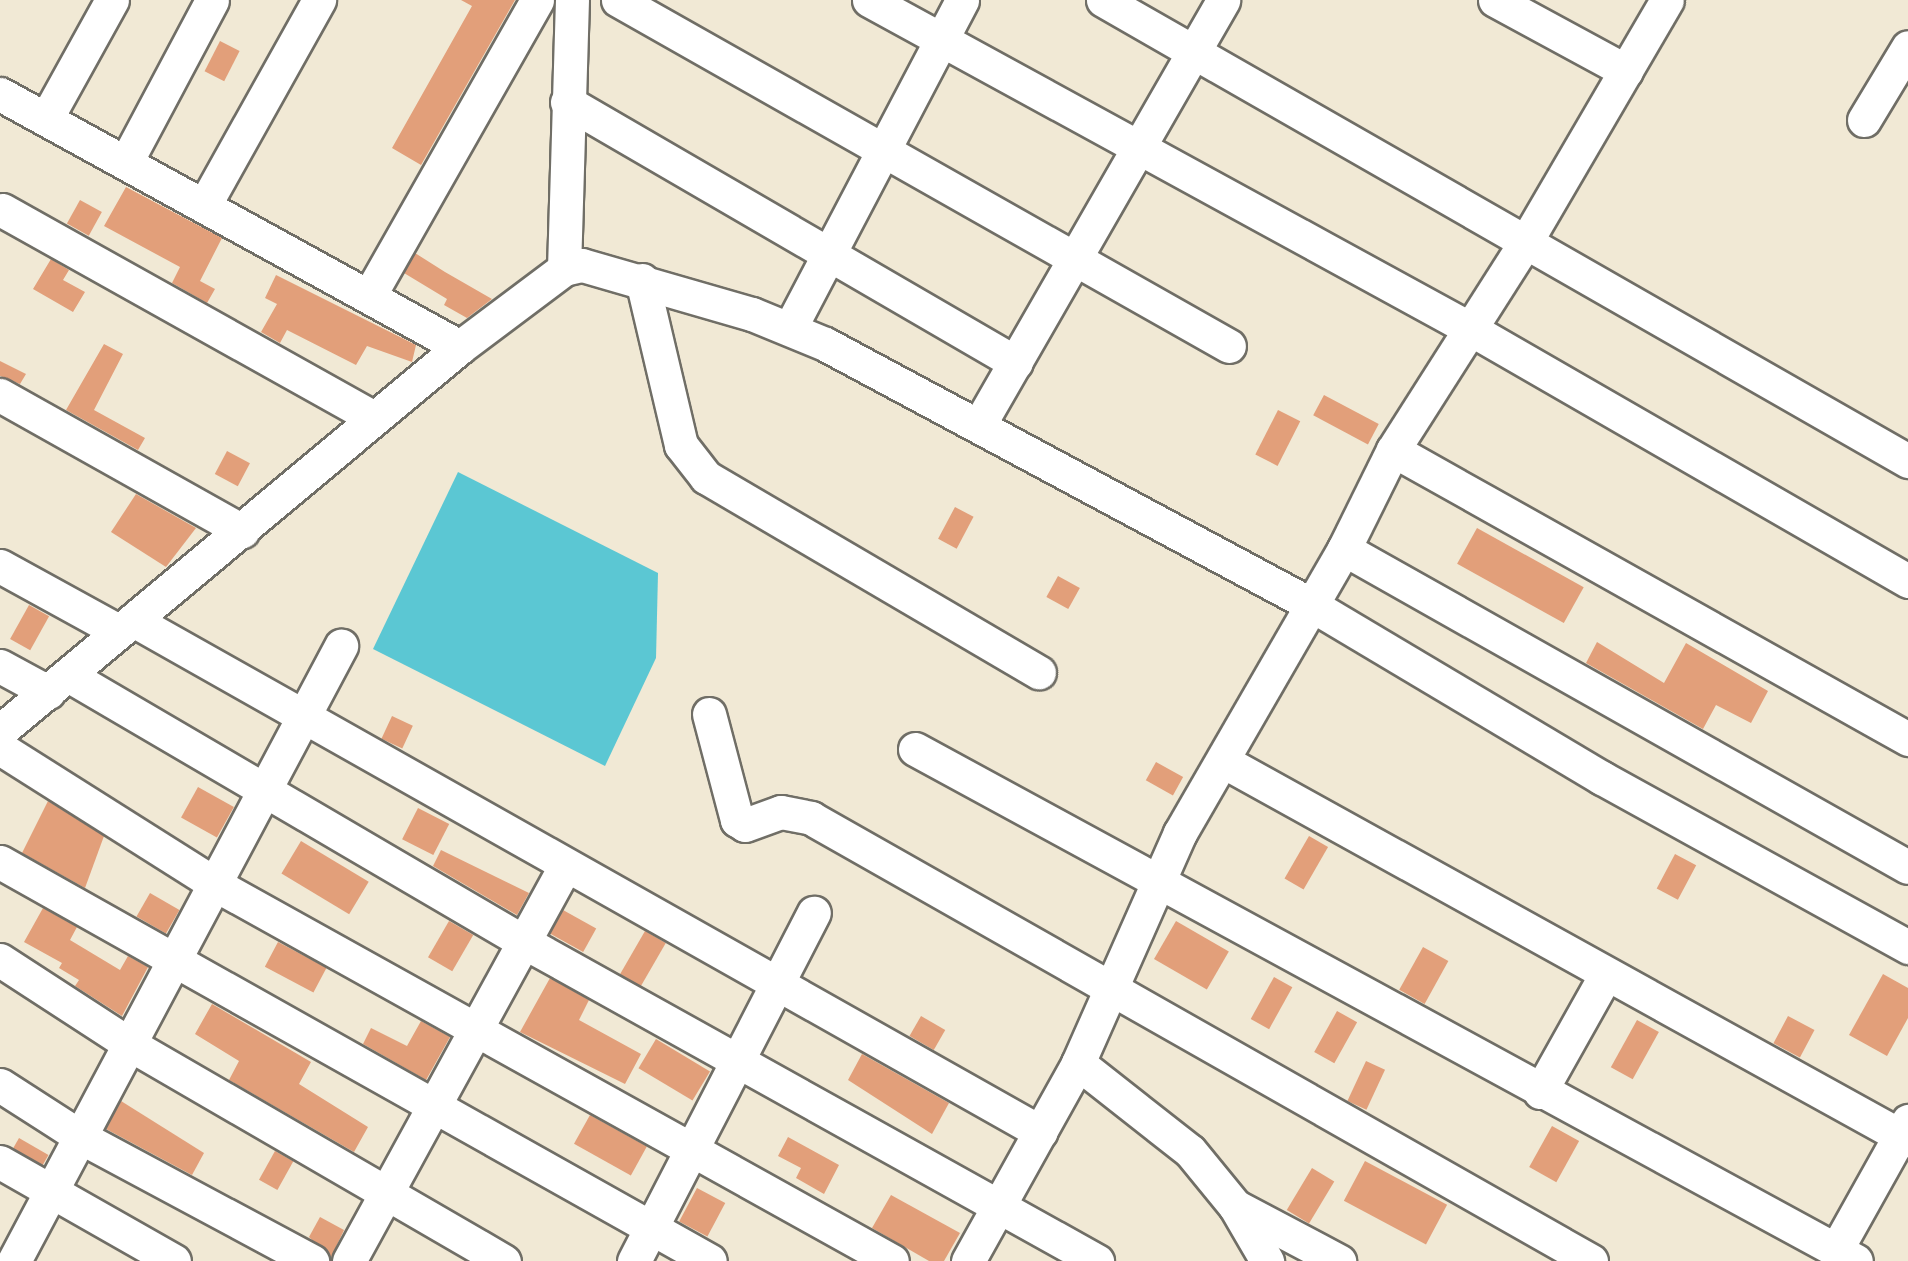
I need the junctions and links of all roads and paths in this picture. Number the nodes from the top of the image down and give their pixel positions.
1 (112, 0) edge
2 (212, 0) edge
3 (319, 0) edge
4 (537, 0) edge
5 (572, 0) edge
6 (618, 0) edge
7 (869, 0) edge
8 (962, 0) edge
9 (1103, 0) edge
10 (1223, 0) edge
11 (1495, 0) edge
12 (1667, 0) edge
13 (939, 43) junction
14 (1908, 47) edge
15 (1192, 50) junction
16 (1626, 71) junction
17 (0, 94) edge
18 (573, 105) junction
19 (46, 119) junction
20 (1864, 120) dead end
21 (1140, 150) junction
22 (882, 152) junction
23 (126, 162) junction
24 (205, 204) junction
25 (2, 210) dead end
26 (1525, 243) junction
27 (829, 251) junction
28 (1076, 260) junction
29 (573, 267) junction
30 (636, 278) junction
31 (369, 296) junction
32 (1467, 327) junction
33 (790, 328) junction
34 (1229, 346) dead end
35 (460, 347) junction
36 (1016, 363) junction
37 (0, 395) edge
38 (373, 417) junction
39 (979, 425) junction
40 (1393, 450) junction
41 (1906, 456) edge
42 (242, 531) junction
43 (1344, 549) junction
44 (0, 566) edge
45 (1908, 581) edge
46 (1310, 604) junction
47 (125, 625) junction
48 (341, 646) dead end
49 (0, 666) edge
50 (1039, 672) dead end
51 (58, 684) junction
52 (709, 714) dead end
53 (302, 716) junction
54 (0, 732) edge
55 (1908, 739) edge
56 (0, 748) edge
57 (915, 748) dead end
58 (1223, 761) junction
59 (264, 793) junction
60 (0, 862) edge
61 (565, 867) junction
62 (1908, 867) edge
63 (1156, 881) junction
64 (218, 886) junction
65 (814, 913) dead end
66 (524, 942) junction
67 (1908, 947) edge
68 (0, 960) edge
69 (178, 960) junction
70 (1605, 975) junction
71 (778, 985) junction
72 (1108, 986) junction
73 (475, 1033) junction
74 (131, 1045) junction
75 (740, 1059) junction
76 (1070, 1079) junction
77 (0, 1085) edge
78 (1541, 1092) junction
79 (432, 1107) junction
80 (1040, 1132) junction
81 (1905, 1132) edge
82 (84, 1139) junction
83 (694, 1151) junction
84 (0, 1163) edge
85 (386, 1193) junction
86 (53, 1195) junction
87 (1000, 1204) junction
88 (1235, 1206) junction
89 (651, 1230) junction
90 (0, 1254) edge
91 (1846, 1256) edge
92 (13, 1261) edge
93 (174, 1261) edge
94 (312, 1261) edge
95 (349, 1261) edge
96 (504, 1261) edge
97 (634, 1261) edge
98 (710, 1261) edge
99 (892, 1261) edge
100 (968, 1261) edge
101 (1097, 1261) edge
102 (1267, 1261) edge
103 (1339, 1261) edge
104 (1591, 1261) edge

1 - 19 street
2 - 23 street
3 - 24 street
4 - 31 street
5 - 18 street
6 - 22 street
7 - 13 street
8 - 13 street
9 - 15 street
10 - 15 street
11 - 16 street
12 - 16 street
13 - 21 street
13 - 22 street
14 - 20 street
15 - 21 street
15 - 26 street
16 - 26 street
17 - 19 street
18 - 27 street
18 - 29 street
19 - 23 street
21 - 28 street
21 - 32 street
22 - 27 street
22 - 28 street
23 - 24 street
24 - 31 street
25 - 38 street
26 - 32 street
26 - 41 street
27 - 33 street
27 - 36 street
28 - 34 street
28 - 36 street
29 - 30 street
29 - 35 street
30 - 33 street
30 - 50 street
31 - 35 street
32 - 40 street
32 - 45 street
33 - 39 street
35 - 38 street
36 - 39 street
37 - 42 street
38 - 42 street
39 - 46 street
40 - 43 street
40 - 55 street
42 - 47 street
43 - 46 street
43 - 62 street
44 - 47 street
46 - 58 street
46 - 67 street
47 - 51 street
47 - 53 street
48 - 53 street
49 - 51 street
51 - 54 street
51 - 59 street
52 - 72 street
53 - 59 street
53 - 61 street
56 - 64 street
57 - 63 street
58 - 63 street
58 - 70 street
59 - 64 street
59 - 66 street
60 - 69 street
61 - 66 street
61 - 71 street
63 - 72 street
63 - 78 street
64 - 69 street
64 - 73 street
65 - 71 street
66 - 73 street
66 - 75 street
68 - 74 street
69 - 74 street
69 - 79 street
70 - 78 street
70 - 81 street
71 - 75 street
71 - 80 street
72 - 76 street
72 - 104 street
73 - 79 street
73 - 83 street
74 - 82 street
74 - 85 street
75 - 83 street
75 - 87 street
76 - 80 street
76 - 88 street
77 - 82 street
78 - 91 street
79 - 85 street
79 - 89 street
80 - 87 street
81 - 91 street
82 - 86 street
82 - 94 street
83 - 89 street
83 - 99 street
84 - 86 street
85 - 95 street
85 - 96 street
86 - 92 street
86 - 93 street
87 - 100 street
87 - 101 street
88 - 102 street
88 - 103 street
89 - 97 street
89 - 98 street
90 - 92 street

